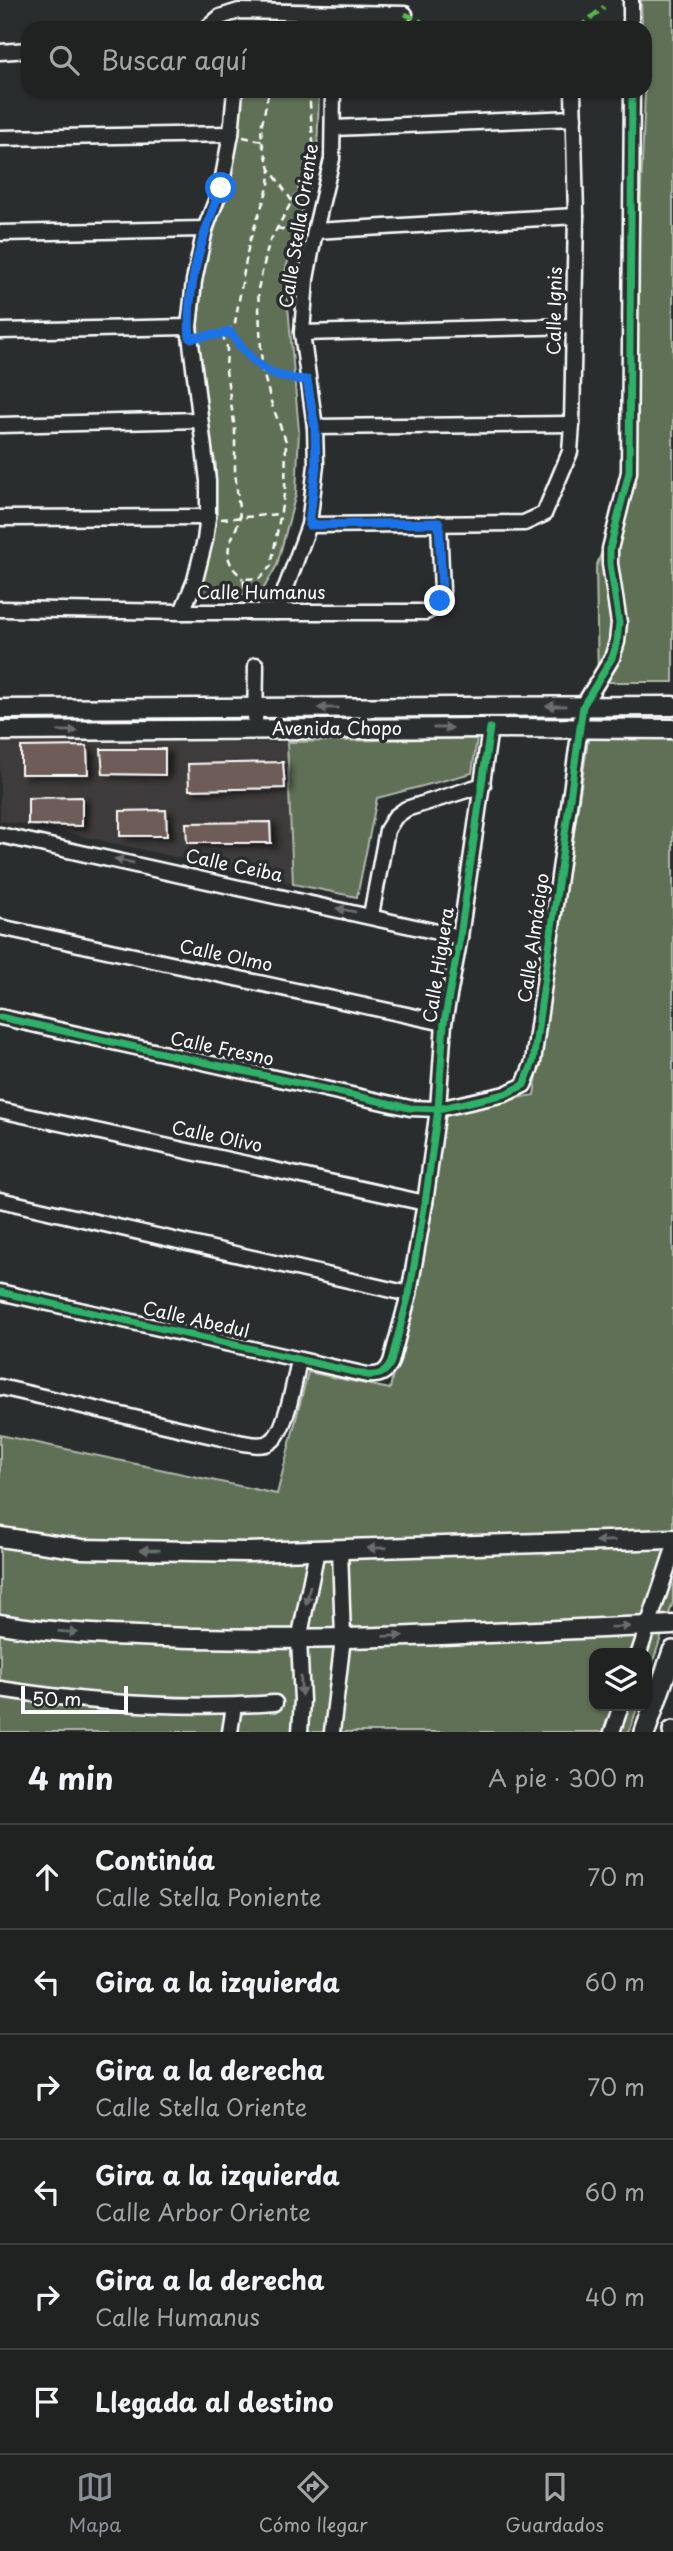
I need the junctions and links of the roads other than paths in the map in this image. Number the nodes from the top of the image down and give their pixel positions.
1 (631, 0) edge
2 (405, 14) dead end
3 (215, 21) edge
4 (631, 21) edge
5 (21, 50) edge
6 (0, 52) edge
7 (234, 98) edge
8 (333, 98) edge
9 (573, 98) edge
10 (632, 98) edge
11 (574, 118) junction
12 (334, 128) junction
13 (231, 134) junction
14 (0, 138) edge
15 (576, 216) junction
16 (205, 229) junction
17 (315, 231) junction
18 (0, 233) edge
19 (574, 326) junction
20 (0, 331) edge
21 (189, 332) junction
22 (302, 333) junction
23 (199, 420) junction
24 (572, 424) junction
25 (0, 425) edge
26 (315, 427) junction
27 (208, 517) junction
28 (0, 518) edge
29 (439, 523) junction
30 (309, 525) junction
31 (0, 609) edge
32 (181, 612) junction
33 (277, 612) junction
34 (256, 665) dead end
35 (673, 696) edge
36 (583, 706) junction
37 (664, 706) edge
38 (255, 708) junction
39 (0, 709) edge
40 (490, 728) junction
41 (255, 729) junction
42 (673, 729) edge
43 (580, 730) junction
44 (0, 731) edge
45 (483, 785) junction
46 (0, 835) edge
47 (371, 915) junction
48 (0, 927) edge
49 (460, 937) junction
50 (0, 1017) edge
51 (444, 1023) junction
52 (438, 1109) junction
53 (0, 1110) edge
54 (0, 1200) edge
55 (425, 1203) junction
56 (0, 1292) edge
57 (409, 1294) junction
58 (299, 1360) junction
59 (385, 1371) joint
60 (0, 1387) edge
61 (0, 1536) edge
62 (673, 1539) edge
63 (317, 1550) junction
64 (340, 1550) junction
65 (673, 1551) edge
66 (0, 1623) edge
67 (673, 1625) edge
68 (649, 1626) junction
69 (342, 1638) junction
70 (299, 1640) junction
71 (641, 1648) edge
72 (673, 1651) edge
73 (0, 1689) edge
74 (275, 1703) dead end
75 (234, 1706) junction
76 (619, 1711) edge
77 (230, 1732) edge
78 (300, 1732) edge
79 (332, 1732) edge
80 (612, 1732) edge
81 (645, 1732) edge

1 - 4 street
2 - 3 street
5 - 6 street
7 - 13 street
8 - 12 street, Calle Stella Oriente
9 - 11 street, Calle Ignis
10 - 36 street
11 - 12 street
11 - 15 street, Calle Ignis
12 - 17 street, Calle Stella Oriente
13 - 14 street
13 - 16 street
15 - 17 street
15 - 19 street, Calle Ignis
16 - 18 street
16 - 21 street
17 - 22 street, Calle Stella Oriente
19 - 22 street
19 - 24 street, Calle Ignis
20 - 21 street
21 - 23 street
22 - 26 street, Calle Stella Oriente
23 - 25 street
23 - 27 street
24 - 26 street
24 - 29 street, Calle Ignis
26 - 30 street, Calle Stella Oriente
27 - 28 street
27 - 32 street
29 - 30 street
29 - 33 street, Calle Humanus
30 - 33 street, Calle Stella Oriente
31 - 32 street, Calle Humanus
32 - 33 street, Calle Humanus
34 - 38 street
35 - 37 street
36 - 37 street, Avenida Chopo
36 -> 38 street, Avenida Chopo
36 - 43 street, Calle Almácigo
38 - 39 street, Avenida Chopo
38 - 41 street
41 -> 40 street, Avenida Chopo
40 - 43 street, Avenida Chopo
40 - 45 street, Calle Higuera
44 -> 41 street, Avenida Chopo
42 - 43 street, Avenida Chopo
43 - 52 street, Calle Almácigo
45 - 47 street
45 - 49 street, Calle Higuera
47 -> 46 street, Calle Ceiba
47 - 49 street, Calle Ceiba
48 - 51 street, Calle Olmo
49 - 51 street, Calle Higuera
50 - 52 street, Calle Fresno
51 - 52 street, Calle Higuera
52 - 55 street, Calle Higuera
53 - 55 street, Calle Olivo
54 - 57 street
55 - 57 street, Calle Higuera
56 - 58 street, Calle Abedul
57 - 59 street, Calle Higuera
58 - 59 street, Calle Abedul
58 - 60 street
63 -> 61 street
62 -> 64 street
63 - 64 street
63 -> 70 street
64 - 69 street
65 - 68 street
66 -> 70 street
67 - 68 street
69 -> 68 street
68 - 71 street
69 - 70 street
69 - 79 street
70 -> 78 street
72 - 81 main road
73 - 75 street
74 - 75 street
75 - 77 street
76 - 80 street

